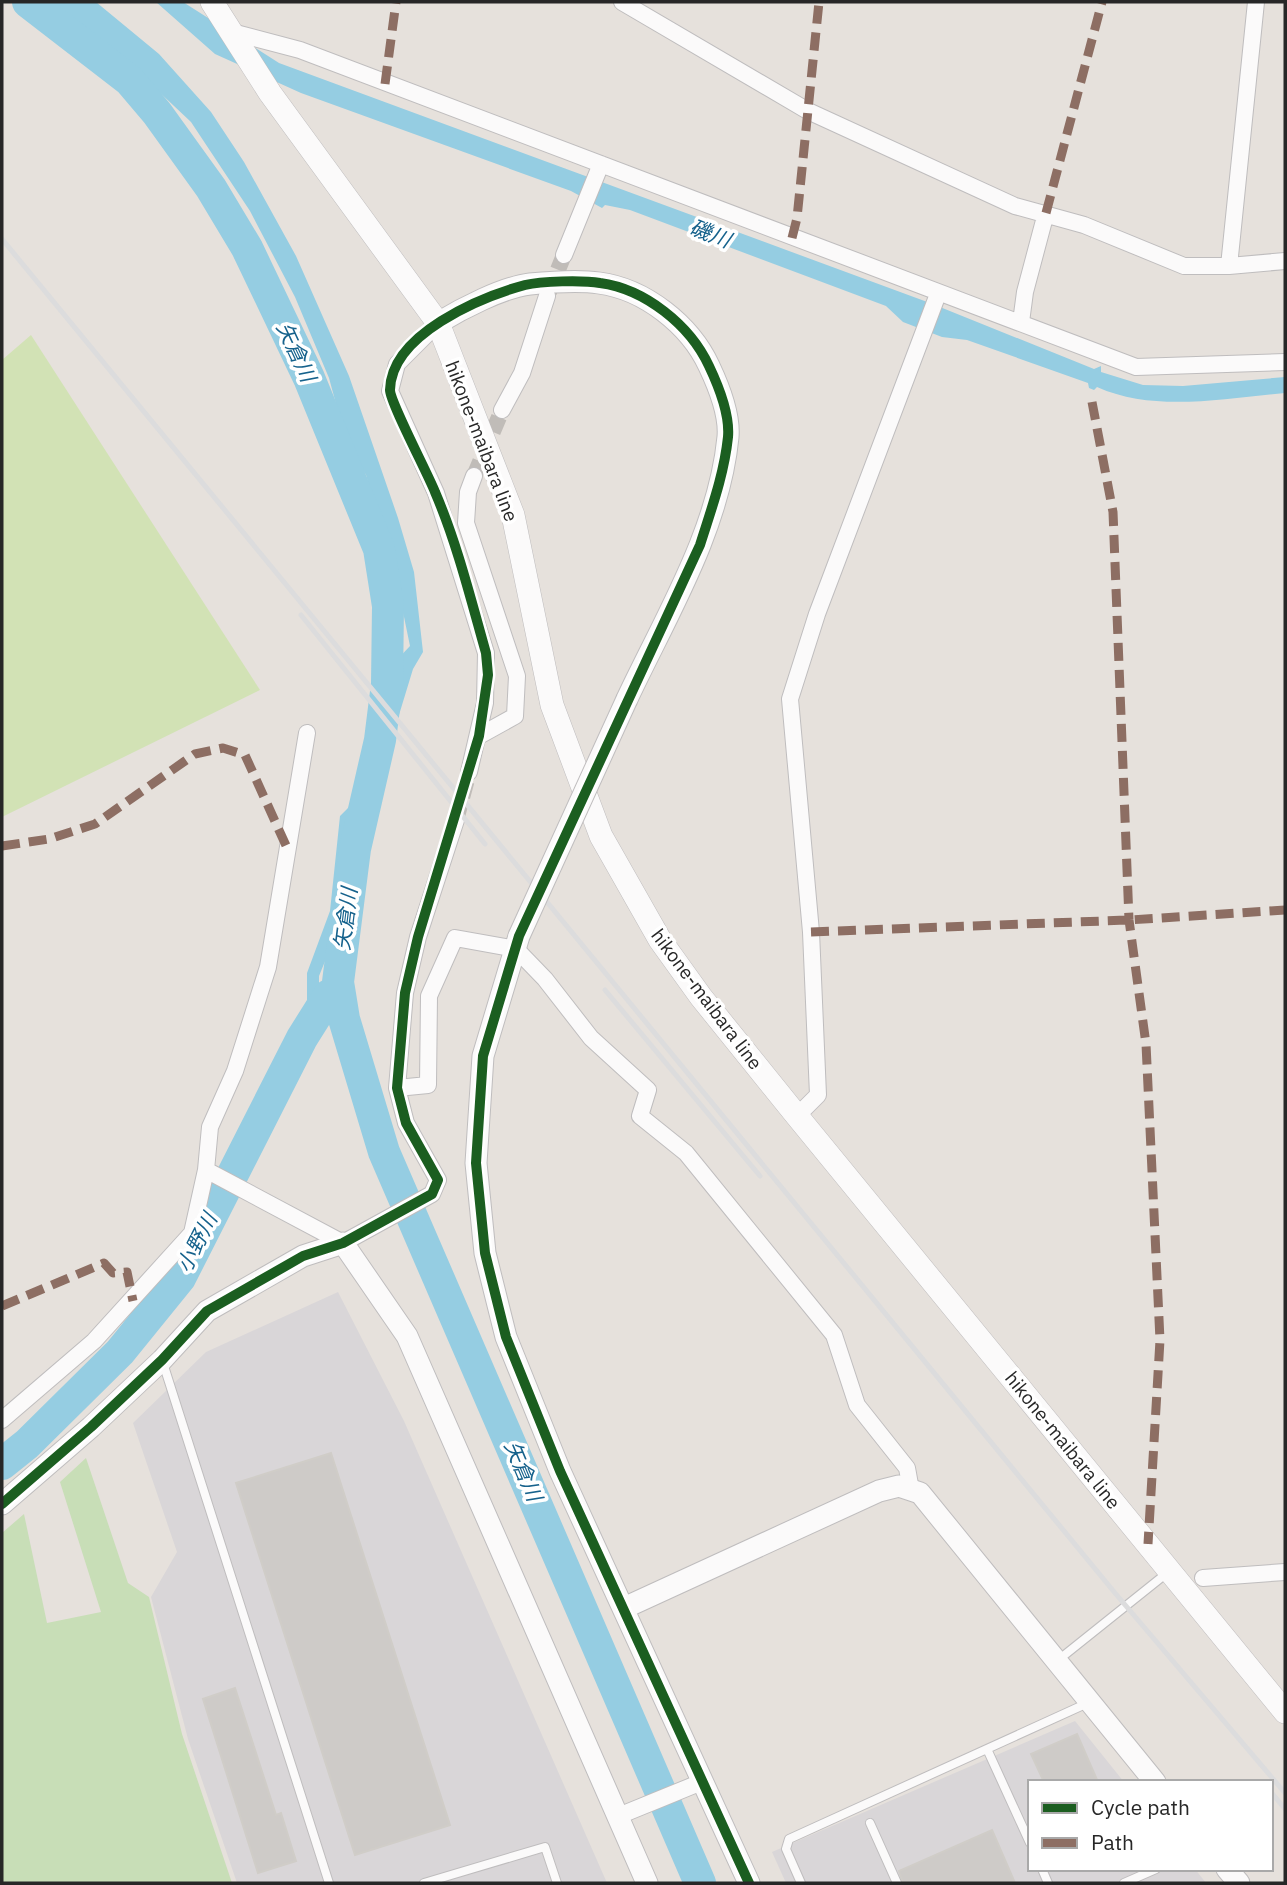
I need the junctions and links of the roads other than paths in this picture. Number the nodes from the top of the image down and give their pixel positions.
1 (212, 2) edge
2 (622, 2) edge
3 (1256, 2) edge
4 (228, 31) junction
5 (599, 170) junction
6 (1046, 214) junction
7 (564, 255) tunnel mouth
8 (1285, 261) edge
9 (1229, 266) junction
10 (547, 296) tunnel mouth
11 (937, 298) junction
12 (1021, 322) junction
13 (438, 323) junction
14 (1285, 362) edge
15 (502, 410) tunnel mouth
16 (474, 477) tunnel mouth
17 (307, 733) dead end
18 (479, 736) junction
19 (469, 772) tunnel mouth
20 (456, 820) tunnel mouth
21 (517, 943) junction
22 (397, 1088) junction
23 (797, 1116) junction
24 (206, 1170) junction
25 (343, 1243) junction
26 (162, 1360) junction
27 (2, 1420) edge
28 (911, 1490) junction
29 (2, 1504) edge
30 (1170, 1571) junction
31 (1285, 1572) edge
32 (1203, 1578) dead end
33 (624, 1608) junction
34 (1057, 1661) junction
35 (1090, 1702) junction
36 (1285, 1712) edge
37 (987, 1749) junction
38 (1154, 1780) edge
39 (695, 1785) junction
40 (625, 1814) junction
41 (870, 1823) dead end
42 (1028, 1839) edge
43 (1151, 1871) edge
44 (329, 1883) edge
45 (424, 1883) edge
46 (557, 1883) edge
47 (647, 1883) edge
48 (748, 1883) edge
49 (801, 1883) edge
50 (897, 1883) edge
51 (1124, 1883) edge

1 - 4 main road, hikone-maibara line
2 - 6 street
3 - 9 street
4 - 5 street
4 - 13 main road, hikone-maibara line
5 - 7 street
5 - 11 street
6 - 9 street
6 - 12 street
8 - 9 street
10 - 15 street
11 - 12 street
11 - 23 street
12 - 14 street
13 - 18 street
13 - 21 street, bridge
13 - 23 main road, hikone-maibara line
16 - 18 street
17 - 24 street
18 - 19 street
20 - 22 street
21 - 22 street
21 - 28 street
21 - 33 street
22 - 25 street
23 - 30 main road, hikone-maibara line
24 - 25 street
24 - 27 street
25 - 26 street
25 - 40 street
26 - 29 street
26 - 44 lane
28 - 33 street
28 - 34 street
30 - 34 lane
30 - 36 main road, hikone-maibara line
31 - 32 street
33 - 39 street
34 - 35 street
35 - 37 lane
35 - 38 street
37 - 42 lane
37 - 49 lane
39 - 40 street
39 - 48 street
40 - 47 street
41 - 50 lane
43 - 51 lane
45 - 46 lane

